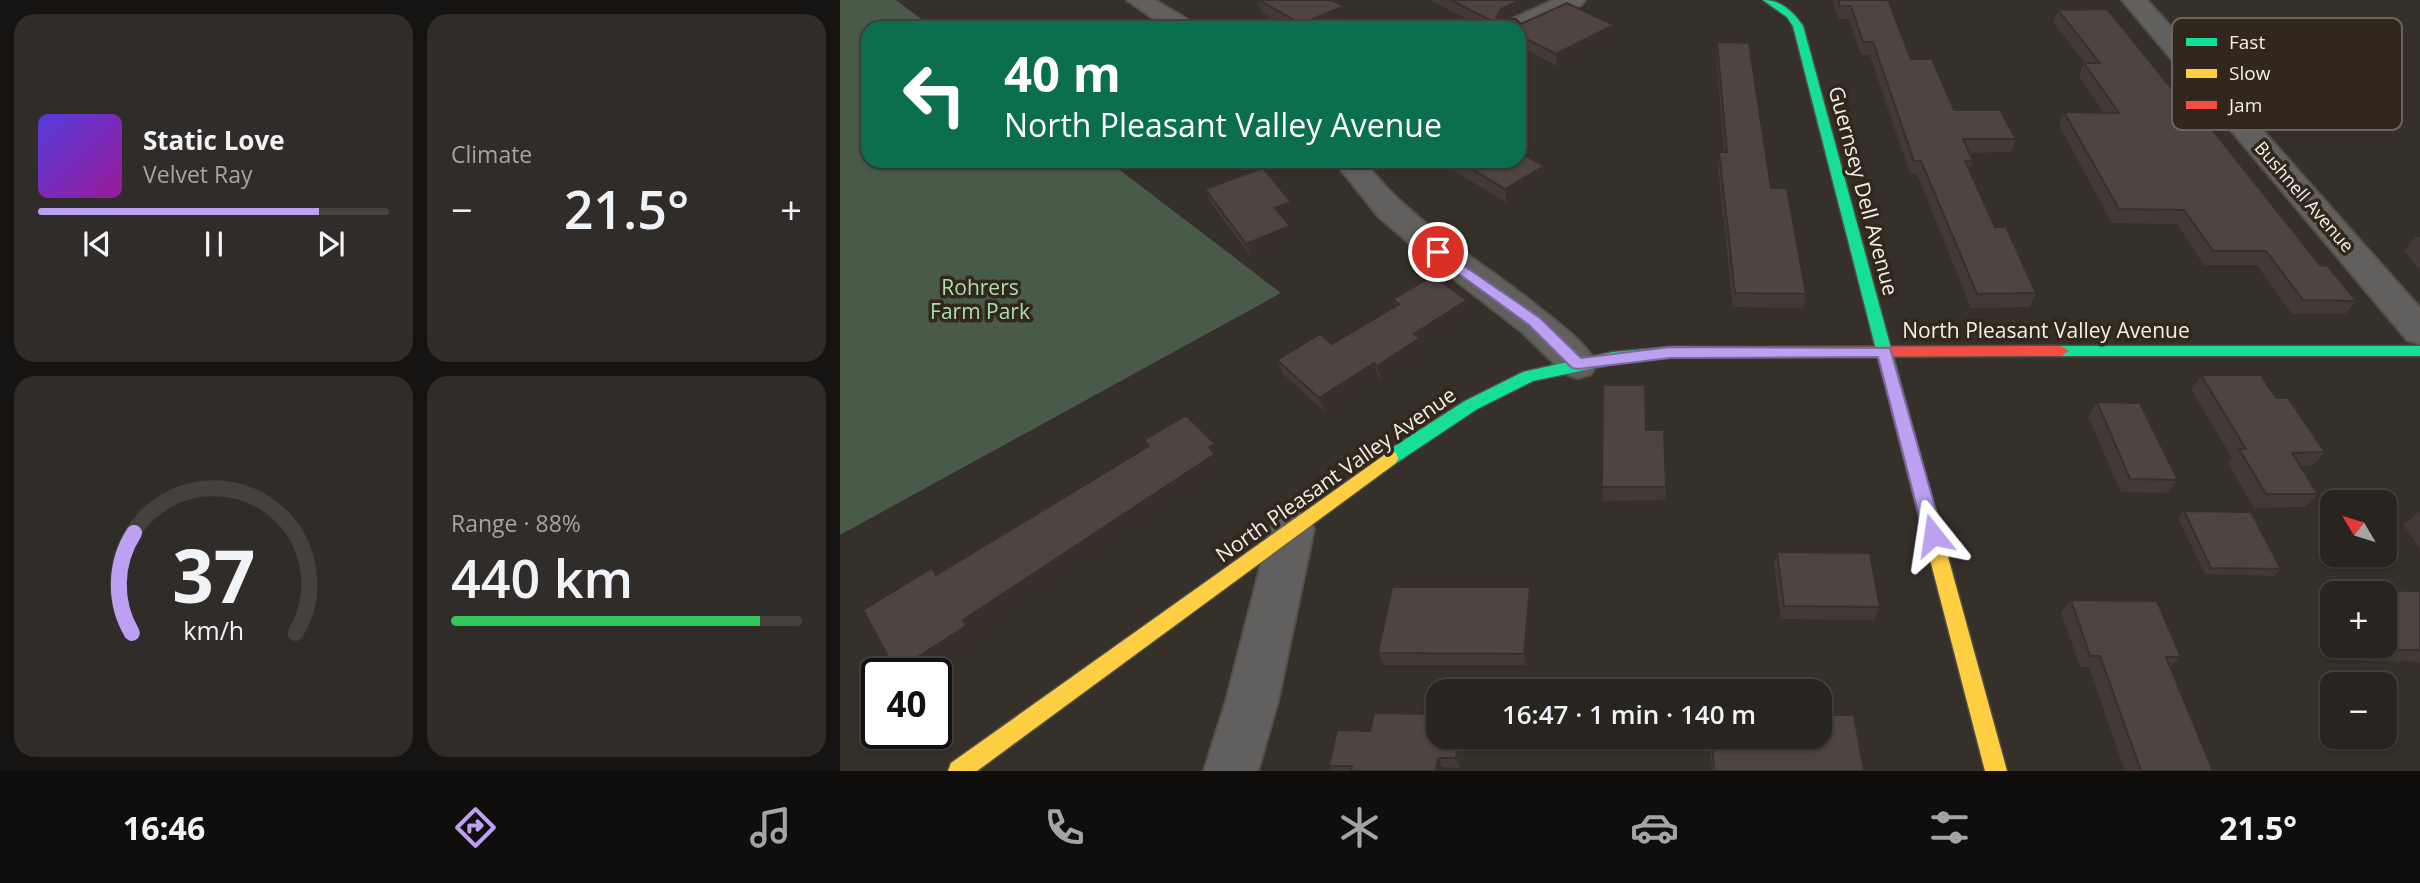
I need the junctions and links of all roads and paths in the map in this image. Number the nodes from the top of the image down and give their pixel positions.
1 (1139, 0) edge
2 (1573, 0) edge
3 (1768, 0) edge
4 (2134, 0) edge
5 (1173, 21) edge
6 (1526, 22) edge
7 (2172, 44) edge
8 (2246, 130) edge
9 (1355, 168) edge
10 (2420, 331) edge
11 (2420, 351) edge
12 (1885, 352) junction
13 (1578, 364) junction
14 (1292, 529) junction
15 (959, 771) edge
16 (1231, 771) edge
17 (1996, 771) edge

1 - 5 street
2 - 6 street
3 - 12 street, Guernsey Dell Avenue
4 - 7 street, Bushnell Avenue
8 - 10 street, Bushnell Avenue
9 - 13 street
11 - 12 street, North Pleasant Valley Avenue
12 - 13 street, North Pleasant Valley Avenue
12 - 17 street, Guernsey Dell Avenue
13 - 14 street, North Pleasant Valley Avenue
14 - 15 street, North Pleasant Valley Avenue
14 - 16 street

